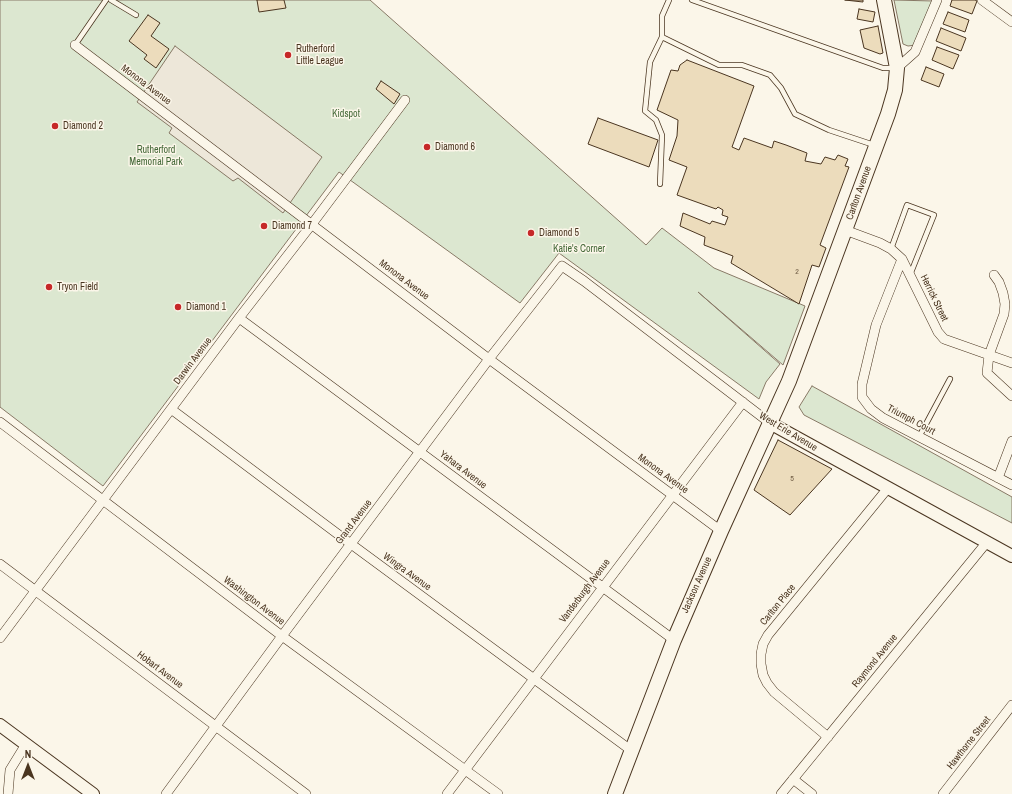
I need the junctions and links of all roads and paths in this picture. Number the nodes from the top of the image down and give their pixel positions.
1 (106, 0) edge
2 (111, 0) edge
3 (669, 0) edge
4 (692, 0) edge
5 (884, 0) edge
6 (937, 0) edge
7 (982, 0) edge
8 (136, 15) dead end
9 (1012, 22) edge
10 (662, 37) junction
11 (75, 46) joint
12 (897, 68) junction
13 (405, 100) dead end
14 (876, 146) junction
15 (660, 184) dead end
16 (312, 224) junction
17 (845, 230) junction
18 (891, 249) junction
19 (902, 259) junction
20 (562, 266) joint
21 (910, 275) junction
22 (994, 275) dead end
23 (239, 318) junction
24 (990, 356) junction
25 (489, 360) junction
26 (1012, 363) edge
27 (950, 379) dead end
28 (789, 381) joint
29 (1012, 396) edge
30 (742, 402) junction
31 (171, 409) junction
32 (0, 422) edge
33 (770, 423) junction
34 (918, 437) junction
35 (1012, 441) edge
36 (420, 452) junction
37 (998, 478) junction
38 (1012, 485) edge
39 (888, 488) junction
40 (672, 494) junction
41 (102, 501) junction
42 (721, 531) junction
43 (987, 542) junction
44 (351, 544) junction
45 (1012, 556) edge
46 (0, 564) edge
47 (602, 586) junction
48 (36, 590) junction
49 (282, 636) junction
50 (0, 638) edge
51 (674, 640) junction
52 (534, 679) junction
53 (1012, 706) edge
54 (0, 725) edge
55 (217, 726) junction
56 (828, 737) junction
57 (26, 744) junction
58 (632, 751) junction
59 (465, 769) junction
60 (793, 780) junction
61 (8, 794) edge
62 (93, 794) edge
63 (166, 794) edge
64 (306, 794) edge
65 (447, 794) edge
66 (498, 794) edge
67 (615, 794) edge
68 (781, 794) edge
69 (812, 794) edge
70 (942, 794) edge

1 - 11 lane
2 - 8 lane
3 - 10 lane
4 - 12 lane
5 - 12 main road, Carlton Avenue
6 - 12 street
7 - 9 street
10 - 14 lane
10 - 15 lane
11 - 16 street, Monona Avenue
12 - 14 main road, Carlton Avenue
13 - 16 street, Darwin Avenue
14 - 17 main road, Carlton Avenue
16 - 23 street, Darwin Avenue
16 - 25 street, Monona Avenue
17 - 18 street, Herrick Street
17 - 28 main road, Carlton Avenue
18 - 19 street, Herrick Street
18 - 21 lane
19 - 21 street, Herrick Street
19 - 34 street, Triumph Court
20 - 25 street, Grand Avenue
20 - 30 street, West Erie Avenue
21 - 24 street, Herrick Street
22 - 24 street
23 - 31 street, Darwin Avenue
23 - 36 street, Yahara Avenue
24 - 26 street, Herrick Street
24 - 29 street
25 - 36 street, Grand Avenue
25 - 40 street, Monona Avenue
27 - 34 lane
28 - 33 main road, Jackson Avenue
30 - 33 street, West Erie Avenue
30 - 40 street, Vanderburgh Avenue
31 - 41 street, Darwin Avenue
31 - 44 street, Wingra Avenue
32 - 41 street, Washington Avenue
33 - 39 street, West Erie Avenue
33 - 42 main road, Jackson Avenue
34 - 37 street, Triumph Court
35 - 37 street
36 - 44 street, Grand Avenue
36 - 47 street, Yahara Avenue
37 - 38 street, Triumph Court
39 - 43 street, West Erie Avenue
39 - 56 street, Carlton Place
40 - 42 street, Monona Avenue
40 - 47 street, Vanderburgh Avenue
41 - 48 street, Darwin Avenue
41 - 49 street, Washington Avenue
42 - 51 main road, Jackson Avenue
43 - 45 street, West Erie Avenue
43 - 56 street, Raymond Avenue
44 - 49 street, Grand Avenue
44 - 52 street, Wingra Avenue
46 - 48 street, Hobart Avenue
47 - 51 street, Yahara Avenue
47 - 52 street, Vanderburgh Avenue
48 - 50 street, Darwin Avenue
48 - 55 street, Hobart Avenue
49 - 55 street, Grand Avenue
49 - 59 street, Washington Avenue
51 - 58 main road, Jackson Avenue
52 - 58 street, Wingra Avenue
52 - 59 street, Vanderburgh Avenue
53 - 70 street, Hawthorne Street
54 - 57 street
55 - 63 street, Grand Avenue
55 - 64 street, Hobart Avenue
56 - 60 street, Raymond Avenue
57 - 61 street
57 - 62 street
58 - 67 main road, Jackson Avenue
59 - 65 street, Vanderburgh Avenue
59 - 66 street, Washington Avenue
60 - 68 street, Raymond Avenue
60 - 69 street

